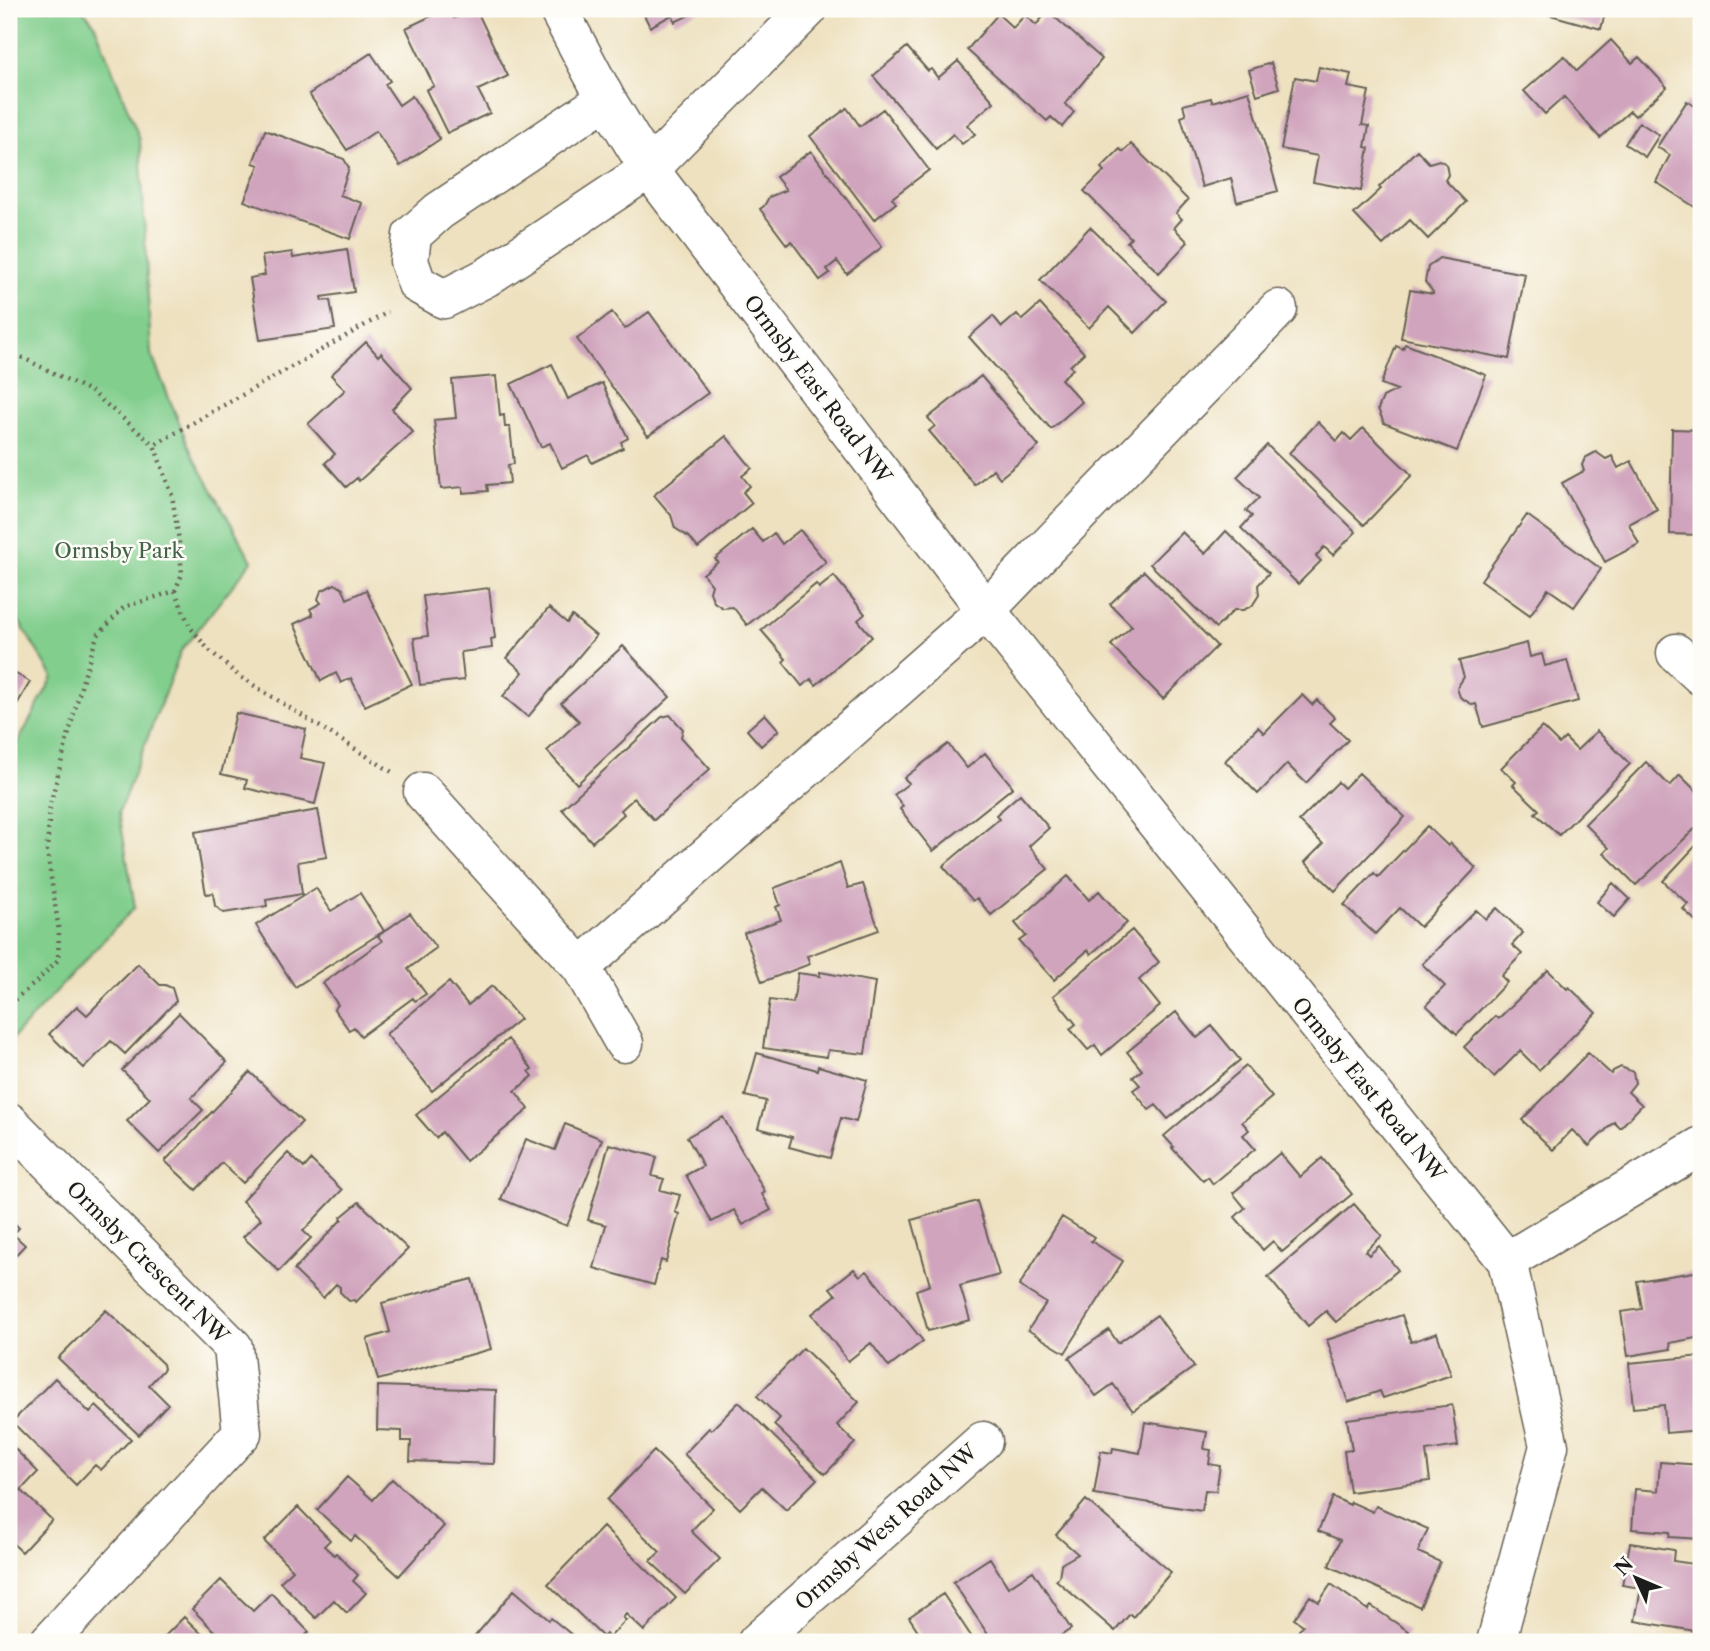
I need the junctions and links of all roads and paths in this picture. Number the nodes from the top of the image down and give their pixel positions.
1 (558, 9) edge
2 (808, 9) edge
3 (606, 99) junction
4 (649, 169) junction
5 (1278, 309) dead end
6 (388, 312) dead end
7 (9, 351) edge
8 (154, 444) junction
9 (175, 592) junction
10 (986, 610) junction
11 (423, 792) joint
12 (581, 967) junction
13 (9, 1004) edge
14 (624, 1043) dead end
15 (9, 1122) edge
16 (1701, 1146) edge
17 (1507, 1261) junction
18 (983, 1441) dead end
19 (49, 1642) edge
20 (757, 1642) edge
21 (1496, 1642) edge

1 - 3 street, Ormsby East Road NW
2 - 4 street
3 - 4 street, Ormsby East Road NW
3 - 4 street
4 - 10 street, Ormsby East Road NW
5 - 10 street
6 - 8 path
7 - 8 path
8 - 9 path
9 - 11 path
9 - 13 path
10 - 12 street
10 - 17 street, Ormsby East Road NW
11 - 12 street
12 - 14 street
15 - 19 street, Ormsby Crescent NW
16 - 17 street
17 - 21 street, Ormsby East Road NW
18 - 20 street, Ormsby West Road NW

